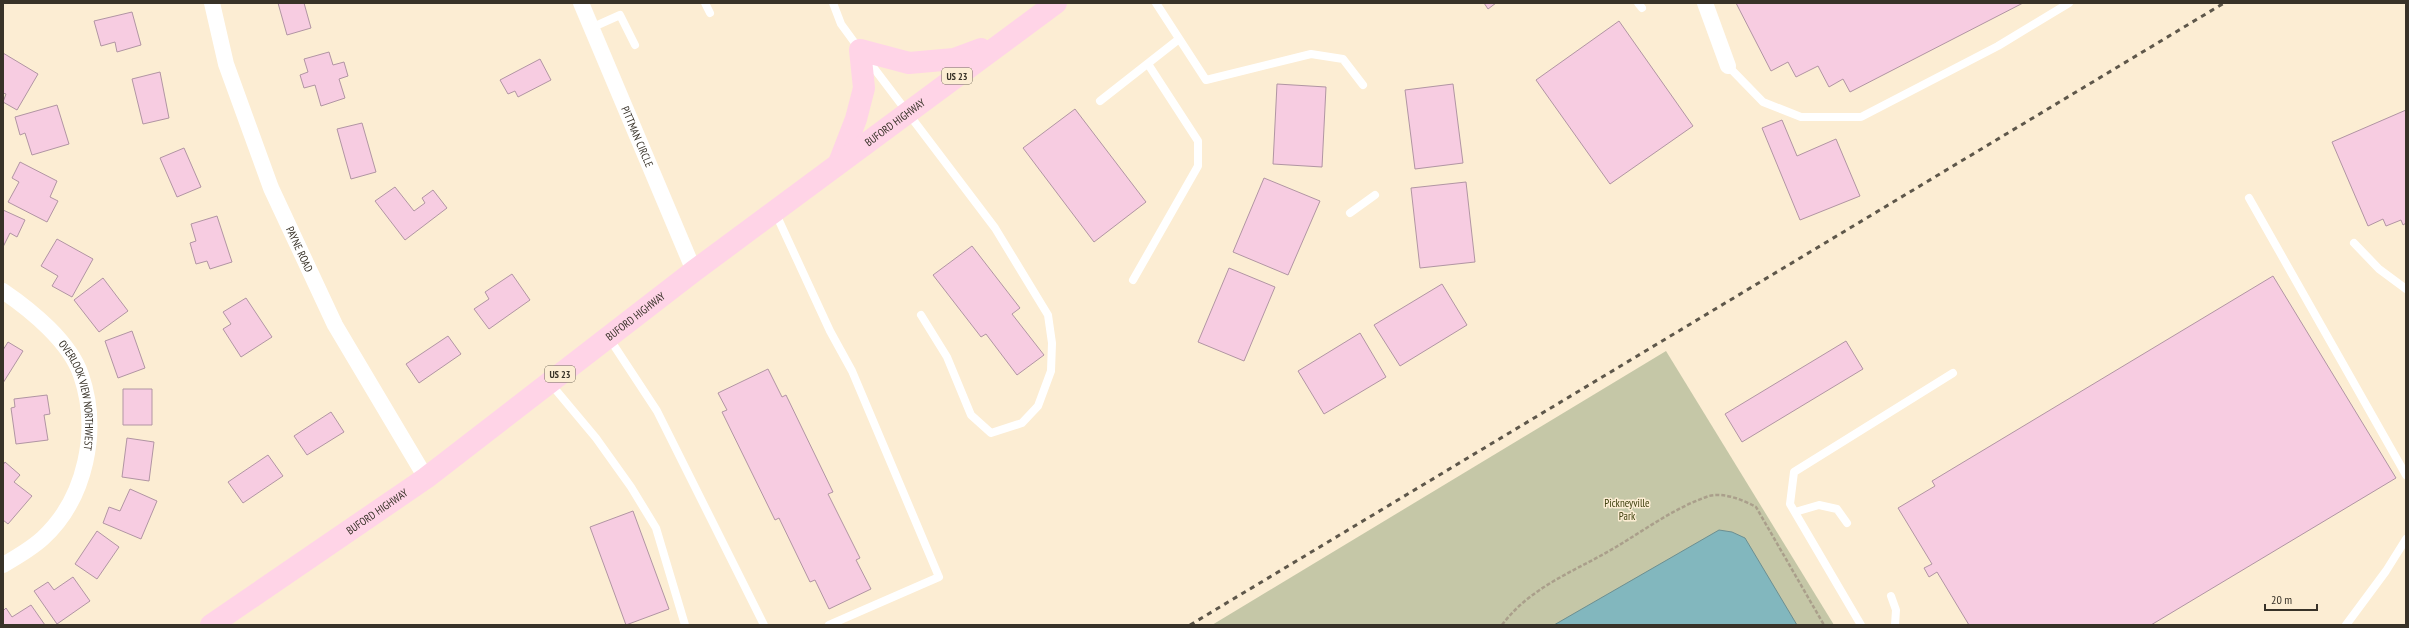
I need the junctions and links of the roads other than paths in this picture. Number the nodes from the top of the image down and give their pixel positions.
1 (212, 3) edge
2 (580, 3) edge
3 (705, 3) edge
4 (833, 3) edge
5 (1056, 3) edge
6 (1156, 3) edge
7 (1706, 3) edge
8 (2069, 3) edge
9 (710, 13) dead end
10 (591, 28) junction
11 (1007, 39) junction
12 (1179, 39) junction
13 (635, 45) dead end
14 (860, 50) junction
15 (1148, 64) junction
16 (1728, 66) joint
17 (1363, 85) dead end
18 (1100, 101) dead end
19 (907, 113) junction
20 (839, 163) junction
21 (1375, 195) dead end
22 (2249, 198) dead end
23 (774, 211) junction
24 (1350, 213) dead end
25 (2354, 243) dead end
26 (694, 271) junction
27 (1133, 280) dead end
28 (2406, 289) edge
29 (3, 291) edge
30 (921, 315) dead end
31 (608, 337) junction
32 (1953, 374) dead end
33 (550, 382) junction
34 (2406, 475) edge
35 (426, 478) junction
36 (1795, 512) junction
37 (1847, 523) dead end
38 (2406, 539) edge
39 (3, 566) edge
40 (1891, 596) dead end
41 (214, 624) edge
42 (2345, 624) edge
43 (685, 625) edge
44 (764, 625) edge
45 (829, 625) edge
46 (1861, 625) edge
47 (1895, 625) edge

1 - 35 street, PAYNE ROAD
2 - 10 street, PITTMAN CIRCLE
3 - 9 lane
4 - 14 lane
5 - 11 main road, BUFORD HIGHWAY / US 23
6 - 12 lane
7 - 16 street
8 - 16 lane
10 - 13 lane
10 - 26 street, PITTMAN CIRCLE
11 - 14 main road
11 - 19 main road, BUFORD HIGHWAY / US 23
12 - 15 lane
12 - 17 lane
14 - 19 lane
14 - 20 main road
15 - 18 lane
15 - 27 lane
19 - 20 main road, BUFORD HIGHWAY / US 23
19 - 30 lane
20 - 23 main road, BUFORD HIGHWAY / US 23
21 - 24 lane
22 - 34 lane
23 - 26 main road, BUFORD HIGHWAY / US 23
23 - 45 lane
25 - 28 lane
26 - 31 main road, BUFORD HIGHWAY / US 23
29 - 39 street, OVERLOOK VIEW NORTHWEST
31 - 33 main road, BUFORD HIGHWAY / US 23
31 - 44 lane
32 - 36 lane
33 - 35 main road, BUFORD HIGHWAY / US 23
33 - 43 lane
35 - 41 main road, BUFORD HIGHWAY / US 23
36 - 37 lane
36 - 46 lane
38 - 42 lane
40 - 47 lane

